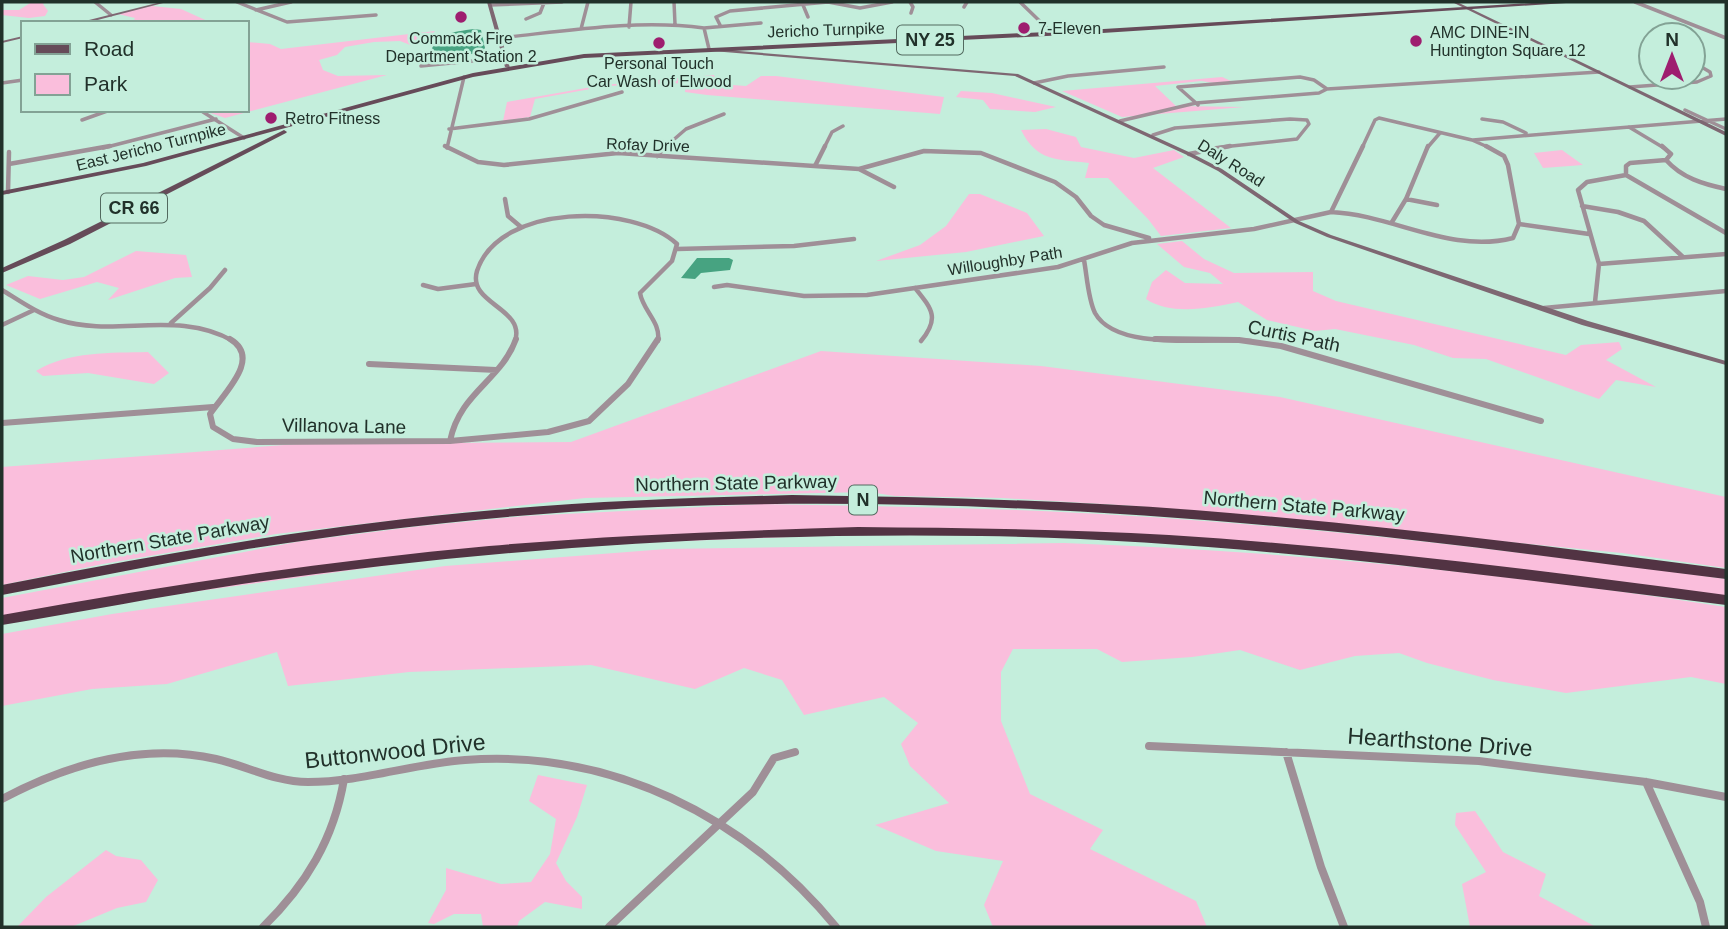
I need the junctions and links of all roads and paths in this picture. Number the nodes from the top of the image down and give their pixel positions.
1 (95, 2) edge
2 (165, 2) edge
3 (237, 2) edge
4 (290, 2) edge
5 (544, 2) edge
6 (562, 2) edge
7 (588, 2) edge
8 (631, 2) edge
9 (674, 2) edge
10 (828, 2) edge
11 (892, 2) edge
12 (910, 2) edge
13 (967, 2) edge
14 (1020, 2) edge
15 (1454, 2) edge
16 (1566, 2) edge
17 (1635, 2) edge
18 (490, 3) edge
19 (803, 5) junction
20 (964, 7) dead end
21 (1466, 8) junction
22 (254, 10) junction
23 (911, 13) dead end
24 (111, 15) junction
25 (376, 15) dead end
26 (808, 17) dead end
27 (526, 19) dead end
28 (87, 21) edge
29 (761, 23) dead end
30 (675, 24) junction
31 (719, 25) junction
32 (629, 27) junction
33 (704, 28) junction
34 (581, 29) junction
35 (1726, 32) edge
36 (1052, 33) junction
37 (1715, 34) junction
38 (21, 37) edge
39 (499, 38) junction
40 (1726, 38) edge
41 (2, 42) edge
42 (709, 49) junction
43 (504, 53) junction
44 (421, 66) dead end
45 (508, 67) junction
46 (1164, 67) dead end
47 (1599, 72) junction
48 (464, 77) junction
49 (21, 80) edge
50 (2, 83) edge
51 (1034, 83) junction
52 (1637, 86) edge
53 (1630, 87) junction
54 (1327, 89) junction
55 (622, 92) dead end
56 (1198, 105) junction
57 (1685, 110) dead end
58 (104, 112) edge
59 (203, 112) dead end
60 (724, 114) dead end
61 (216, 119) junction
62 (1482, 119) dead end
63 (1726, 119) edge
64 (82, 120) dead end
65 (310, 120) junction
66 (1120, 121) junction
67 (1701, 121) junction
68 (1708, 121) junction
69 (843, 126) dead end
70 (1629, 127) junction
71 (449, 129) junction
72 (1440, 132) junction
73 (1726, 132) edge
74 (1527, 134) junction
75 (1153, 135) junction
76 (244, 138) junction
77 (1472, 141) junction
78 (214, 147) junction
79 (9, 152) dead end
80 (1189, 154) junction
81 (657, 156) junction
82 (231, 158) junction
83 (1666, 160) junction
84 (9, 164) junction
85 (815, 166) junction
86 (859, 169) junction
87 (1626, 174) junction
88 (894, 187) dead end
89 (1726, 189) edge
90 (5, 193) edge
91 (505, 199) dead end
92 (1406, 199) junction
93 (1437, 205) dead end
94 (1582, 206) junction
95 (1331, 212) junction
96 (1297, 222) junction
97 (1392, 222) junction
98 (1519, 224) junction
99 (521, 227) junction
100 (1726, 233) edge
101 (1589, 234) junction
102 (854, 239) dead end
103 (1154, 239) junction
104 (677, 249) junction
105 (1726, 254) edge
106 (1684, 257) junction
107 (1084, 260) junction
108 (1599, 264) junction
109 (225, 270) dead end
110 (2, 271) edge
111 (476, 284) junction
112 (424, 285) dead end
113 (713, 287) dead end
114 (915, 288) junction
115 (2, 290) edge
116 (1725, 292) edge
117 (1595, 302) junction
118 (1544, 308) junction
119 (34, 310) junction
120 (171, 323) junction
121 (2, 324) edge
122 (921, 341) dead end
123 (1726, 363) edge
124 (369, 364) dead end
125 (496, 370) junction
126 (213, 407) junction
127 (1541, 421) dead end
128 (2, 424) edge
129 (450, 443) junction
130 (1726, 574) edge
131 (2, 590) edge
132 (1726, 600) edge
133 (2, 620) edge
134 (1149, 746) dead end
135 (795, 752) dead end
136 (1286, 752) junction
137 (344, 779) junction
138 (1646, 782) junction
139 (1726, 797) edge
140 (2, 799) edge
141 (721, 823) junction
142 (263, 927) edge
143 (609, 927) edge
144 (836, 927) edge
145 (1344, 927) edge
146 (1706, 927) edge

1 - 24 street
2 - 24 street
3 - 22 street
4 - 22 street
5 - 6 street
5 - 18 street
5 - 27 street
7 - 34 street
8 - 32 street
9 - 30 street
10 - 11 street
10 - 19 street
12 - 23 street
13 - 20 street
14 - 36 street
15 - 21 street
16 - 21 main road, Jericho Turnpike / NY 25
17 - 37 street
18 - 39 street
19 - 26 street
19 - 31 street
21 - 36 main road, Jericho Turnpike / NY 25
21 - 47 street
22 - 25 street
24 - 28 street
29 - 31 street
30 - 32 street
30 - 33 street
31 - 33 street
32 - 34 street
33 - 42 street
34 - 39 street
35 - 37 street
36 - 42 main road, Jericho Turnpike / NY 25
37 - 40 street
38 - 41 street
39 - 43 street
42 - 45 main road, Jericho Turnpike / NY 25
42 - 51 street, Daly Road
43 - 44 street
43 - 45 street
45 - 48 main road, East Jericho Turnpike / NY 25
46 - 51 street
47 - 53 street
47 - 54 street
48 - 65 main road, East Jericho Turnpike / NY 25
48 - 71 street
49 - 50 street
51 - 66 street, Daly Road
52 - 53 street
53 - 67 street
54 - 56 street
54 - 56 street
55 - 71 street
56 - 66 street
57 - 68 street
58 - 64 street
59 - 61 street
60 - 81 street
61 - 76 street
61 - 84 street
62 - 74 street
63 - 68 street
65 - 76 main road, East Jericho Turnpike / NY 25
65 - 82 main road, CR 66
66 - 75 street, Daly Road
67 - 68 street
67 - 70 street
67 - 73 street
68 - 73 street
69 - 85 street
70 - 74 street
70 - 83 street
71 - 81 street, Rofay Drive
72 - 77 street
72 - 92 street
72 - 95 street
74 - 77 street
75 - 80 street, Daly Road
75 - 80 street
76 - 78 main road, East Jericho Turnpike / NY 25
77 - 98 street
78 - 82 main road
78 - 90 main road, East Jericho Turnpike / NY 25
79 - 84 street
80 - 96 street, Daly Road
81 - 85 street, Rofay Drive
82 - 110 main road, CR 66
83 - 87 street
83 - 89 street
84 - 90 street
85 - 86 street, Rofay Drive
86 - 88 street
86 - 103 street, Rofay Drive
87 - 94 street
87 - 100 street
91 - 99 street
92 - 93 street
92 - 97 street
94 - 101 street
94 - 106 street
95 - 96 street, Willoughby Path
95 - 97 street
96 - 103 street, Willoughby Path
96 - 118 street, Daly Road
97 - 98 street
98 - 101 street
99 - 104 street
99 - 111 street
101 - 108 street
102 - 104 street
103 - 107 street, Willoughby Path
104 - 129 street, Villanova Lane
105 - 106 street
106 - 108 street
107 - 114 street, Willoughby Path
107 - 127 street, Curtis Path
108 - 117 street
109 - 120 street
111 - 112 street
111 - 125 street
113 - 114 street, Willoughby Path
114 - 122 street
115 - 119 street
116 - 117 street
117 - 118 street
118 - 123 street, Daly Road
119 - 120 street
119 - 121 street
120 - 126 street
124 - 125 street
125 - 129 street
126 - 128 street
126 - 129 street, Villanova Lane
130 - 131 highway, Northern State Parkway / N
132 - 133 highway, N
134 - 136 street, Hearthstone Drive
135 - 141 street
136 - 138 street, Hearthstone Drive
136 - 145 street
137 - 140 street, Buttonwood Drive
137 - 141 street, Buttonwood Drive
137 - 142 street
138 - 139 street, Hearthstone Drive
138 - 146 street
141 - 143 street
141 - 144 street, Buttonwood Drive

